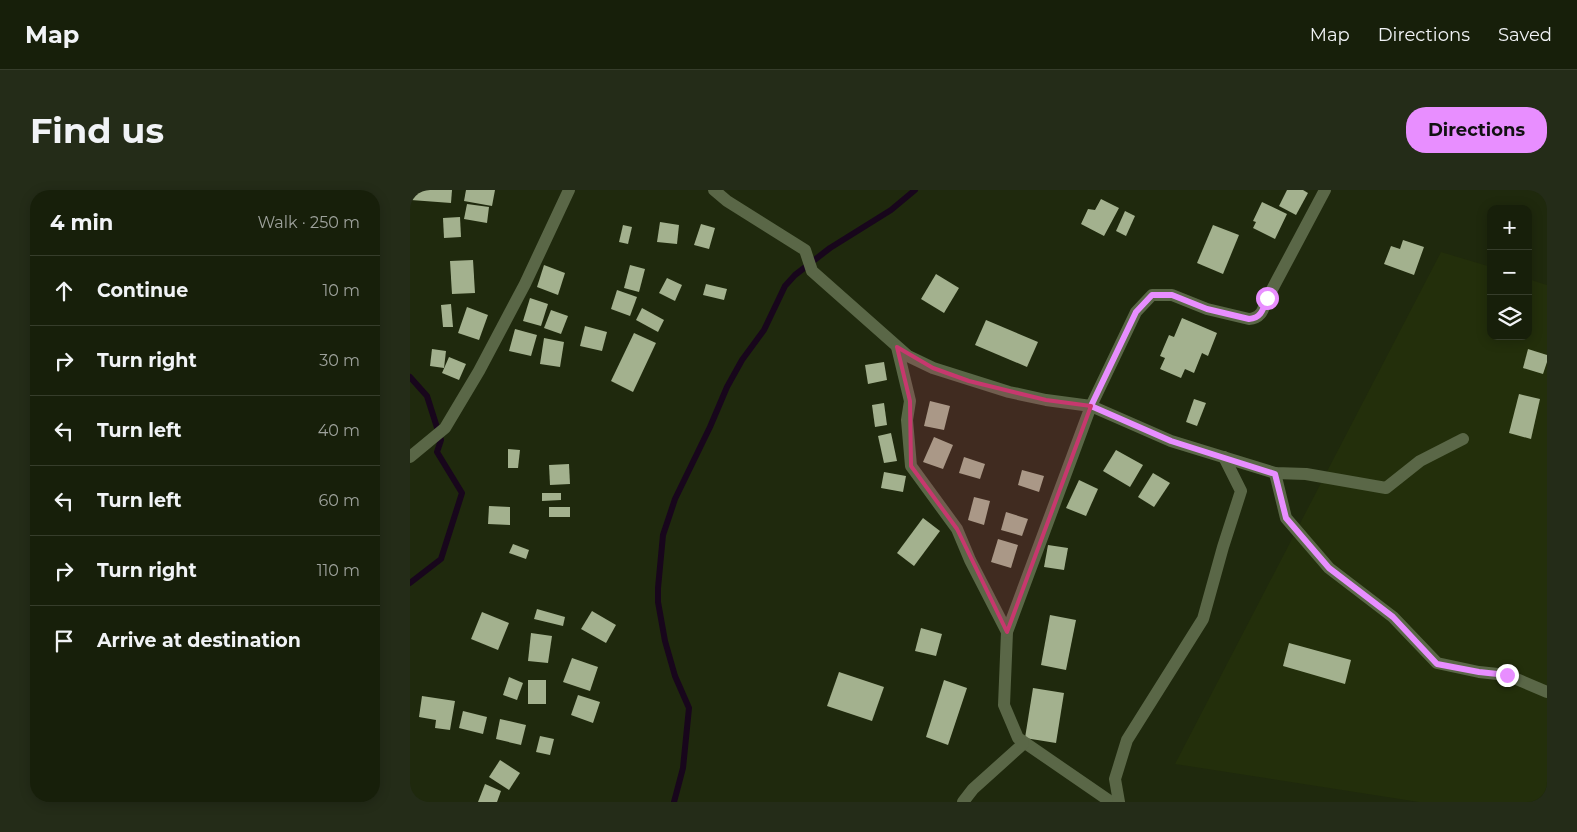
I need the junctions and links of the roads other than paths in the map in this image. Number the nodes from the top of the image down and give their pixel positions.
1 (569, 190) edge
2 (714, 190) edge
3 (1325, 190) edge
4 (897, 347) junction
5 (1091, 406) junction
6 (1463, 439) dead end
7 (410, 457) edge
8 (1224, 457) junction
9 (1275, 474) junction
10 (1008, 632) junction
11 (1547, 692) edge
12 (1023, 744) junction
13 (963, 802) edge
14 (1111, 802) edge
15 (1119, 802) edge

1 - 7 street
2 - 4 street
3 - 5 street
4 - 5 street
4 - 10 street
5 - 8 street
5 - 10 street
6 - 9 street
8 - 9 street
8 - 15 street
9 - 11 street
10 - 12 street
12 - 13 street
12 - 14 street

